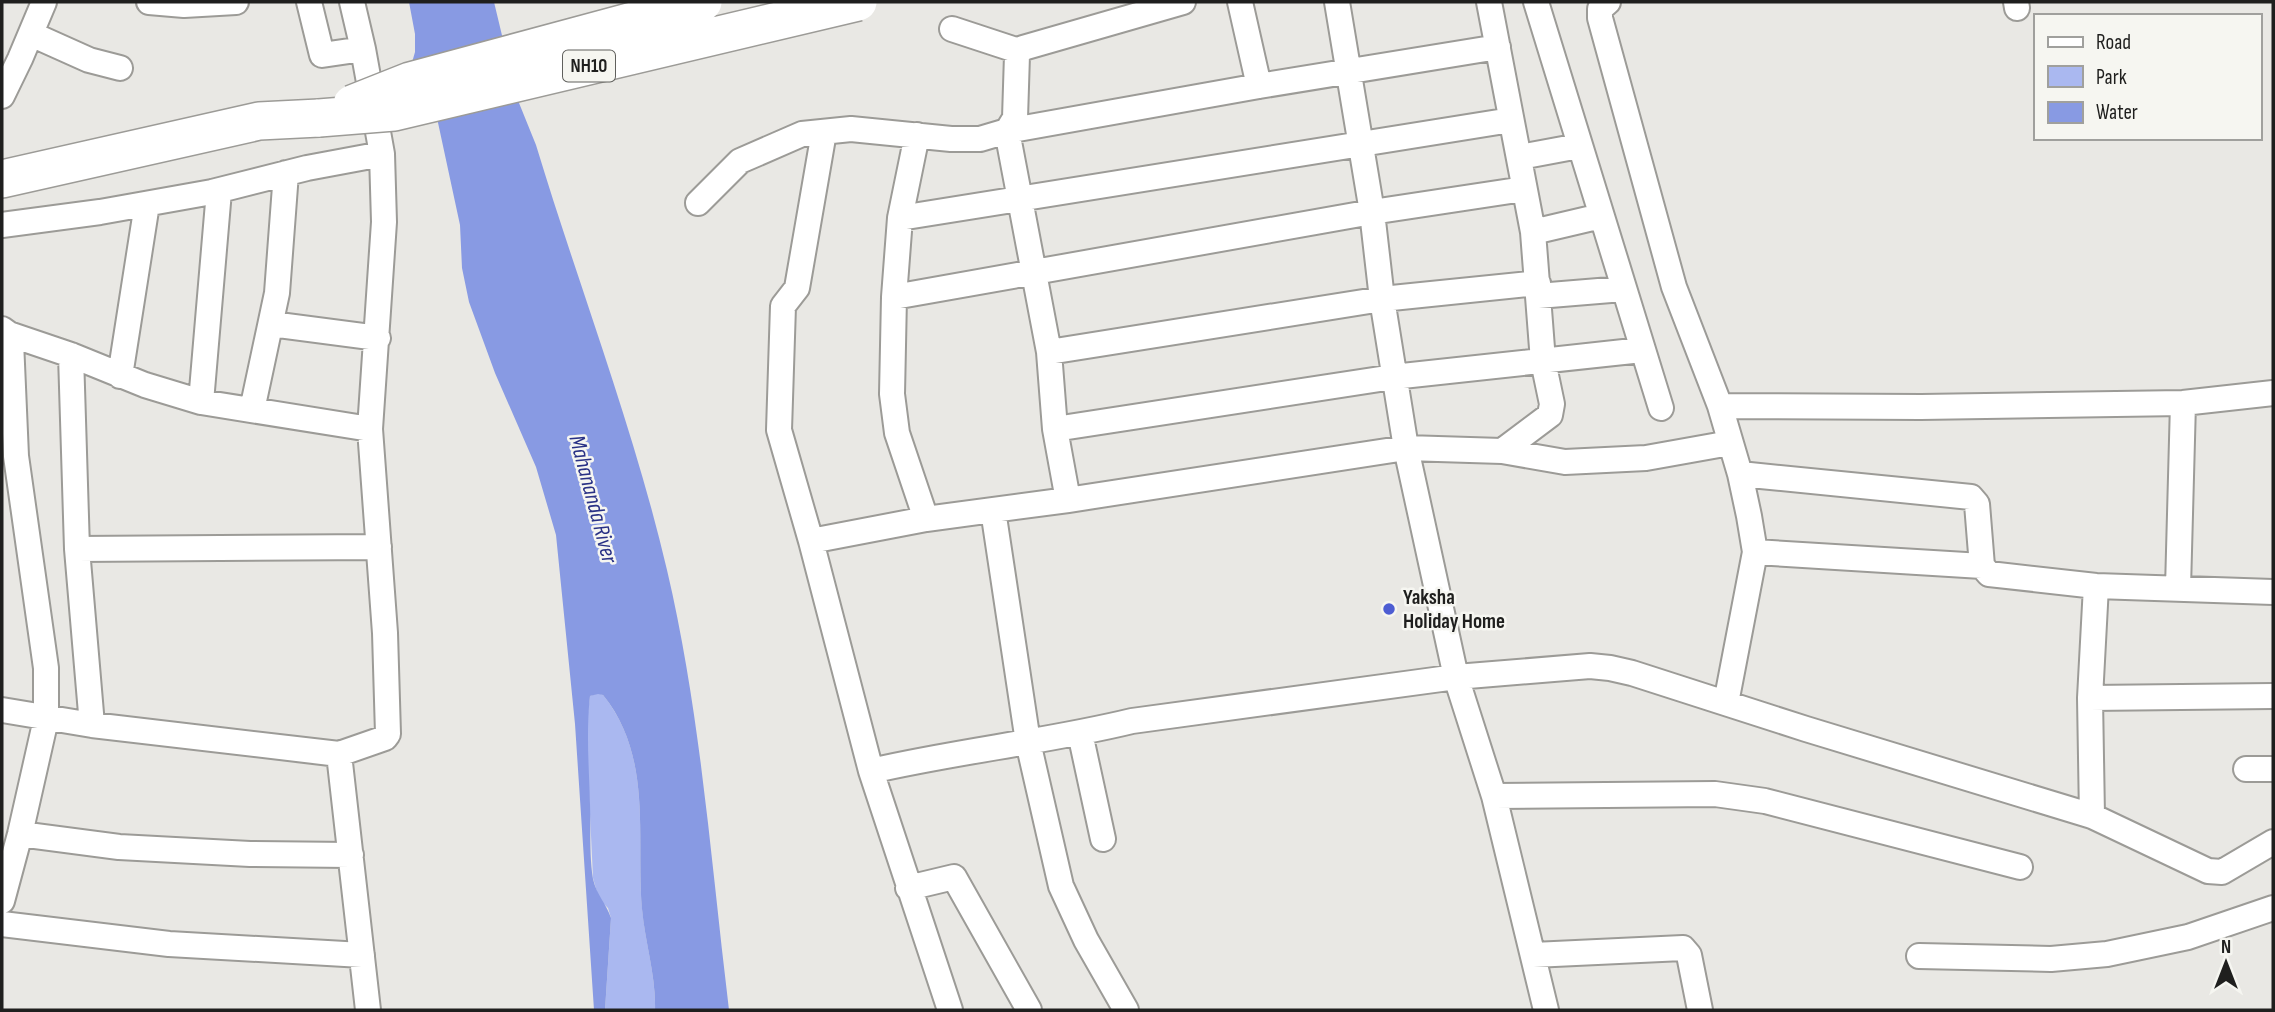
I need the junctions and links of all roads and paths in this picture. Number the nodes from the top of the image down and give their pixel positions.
1 (44, 2) edge
2 (149, 2) edge
3 (236, 2) edge
4 (309, 2) edge
5 (352, 2) edge
6 (703, 2) edge
7 (858, 2) edge
8 (1183, 2) edge
9 (1240, 2) edge
10 (1337, 2) edge
11 (1489, 2) edge
12 (1536, 2) edge
13 (1608, 2) edge
14 (952, 29) dead end
15 (31, 34) junction
16 (1498, 47) junction
17 (363, 49) junction
18 (1019, 51) junction
19 (120, 68) dead end
20 (1348, 72) junction
21 (1259, 86) junction
22 (2, 96) edge
23 (319, 118) junction
24 (1511, 120) junction
25 (1007, 131) junction
26 (824, 132) junction
27 (917, 135) junction
28 (1360, 143) junction
29 (1580, 145) junction
30 (382, 154) junction
31 (1520, 157) junction
32 (286, 173) junction
33 (2, 179) edge
34 (1524, 189) junction
35 (219, 191) junction
36 (1018, 197) junction
37 (698, 203) dead end
38 (147, 204) junction
39 (1372, 212) junction
40 (1601, 216) junction
41 (900, 218) junction
42 (2, 225) edge
43 (1533, 232) junction
44 (1033, 271) junction
45 (1623, 289) junction
46 (1538, 290) junction
47 (894, 297) junction
48 (1381, 299) junction
49 (271, 324) junction
50 (5, 332) edge
51 (378, 338) junction
52 (1642, 350) junction
53 (1049, 352) junction
54 (71, 355) junction
55 (1543, 361) junction
56 (120, 376) junction
57 (1393, 377) junction
58 (2273, 393) edge
59 (201, 402) junction
60 (2183, 403) junction
61 (1720, 406) junction
62 (1661, 408) dead end
63 (252, 410) junction
64 (370, 429) junction
65 (1055, 429) junction
66 (1730, 443) junction
67 (1406, 448) junction
68 (1502, 451) junction
69 (1740, 474) junction
70 (1068, 500) junction
71 (993, 510) junction
72 (926, 519) junction
73 (811, 541) junction
74 (379, 547) junction
75 (76, 549) junction
76 (1755, 552) junction
77 (1982, 566) junction
78 (2096, 586) junction
79 (2178, 588) junction
80 (2273, 592) edge
81 (1456, 677) junction
82 (2273, 696) edge
83 (2090, 698) junction
84 (1726, 703) junction
85 (2, 710) edge
86 (46, 719) junction
87 (92, 725) junction
88 (1080, 733) junction
89 (1028, 741) junction
90 (339, 754) junction
91 (2246, 769) dead end
92 (2273, 769) edge
93 (872, 771) junction
94 (1494, 796) junction
95 (2092, 816) junction
96 (20, 834) junction
97 (1103, 839) dead end
98 (2273, 842) edge
99 (351, 855) junction
100 (2020, 867) dead end
101 (908, 888) junction
102 (3, 890) edge
103 (2273, 908) edge
104 (2, 925) edge
105 (362, 955) junction
106 (1533, 955) junction
107 (1919, 956) dead end
108 (368, 1010) edge
109 (950, 1010) edge
110 (1029, 1010) edge
111 (1126, 1010) edge
112 (1546, 1010) edge
113 (1700, 1010) edge

1 - 15 street
2 - 3 street
4 - 17 street
5 - 17 street
6 - 23 highway, bridge
7 - 23 highway, NH10, bridge
8 - 18 street
9 - 21 street
10 - 20 street
11 - 16 street
12 - 29 street
13 - 61 street
14 - 18 street
15 - 19 street
15 - 22 street
16 - 20 street
16 - 24 street
17 - 30 street
18 - 25 street
20 - 21 street
20 - 28 street
21 - 25 street
23 - 33 highway, NH10
24 - 28 street
24 - 31 street
25 - 27 street
25 - 36 street
26 - 27 street
26 - 37 street
26 - 73 street
27 - 41 street
28 - 36 street
28 - 39 street
29 - 31 street
29 - 40 street
30 - 32 street
30 - 51 street
31 - 34 street
32 - 35 street
32 - 49 street
34 - 39 street
34 - 43 street
35 - 38 street
35 - 59 street
36 - 41 street
36 - 44 street
38 - 42 street
38 - 56 street
39 - 44 street
39 - 48 street
40 - 43 street
40 - 45 street
41 - 47 street
43 - 46 street
44 - 47 street
44 - 53 street
45 - 46 street
45 - 52 street
46 - 48 street
46 - 55 street
47 - 72 street
48 - 53 street
48 - 57 street
49 - 51 street
49 - 63 street
50 - 54 street
50 - 86 street
51 - 64 street
52 - 55 street
52 - 62 street
53 - 65 street
54 - 56 street
54 - 75 street
55 - 57 street
55 - 68 street
56 - 59 street
57 - 65 street
57 - 67 street
58 - 60 street
59 - 63 street
60 - 61 street
60 - 79 street
61 - 66 street
63 - 64 street
64 - 74 street
65 - 70 street
66 - 68 street
66 - 69 street
67 - 68 street
67 - 70 street
67 - 81 street
69 - 76 street
69 - 77 street
70 - 71 street
71 - 72 street
71 - 89 street
72 - 73 street
73 - 93 street
74 - 75 street
74 - 90 street
75 - 87 street
76 - 77 street
76 - 84 street
77 - 78 street
78 - 79 street
78 - 83 street
79 - 80 street
81 - 84 street
81 - 88 street
81 - 94 street
82 - 83 street
83 - 95 street
84 - 95 street
85 - 86 street
86 - 87 street
86 - 96 street
87 - 90 street
88 - 89 street
88 - 97 street
89 - 93 street
89 - 111 street
90 - 99 street
91 - 92 street
93 - 101 street
94 - 100 street
94 - 106 street
95 - 98 street
96 - 99 street
96 - 102 street
99 - 105 street
101 - 109 street
101 - 110 street
103 - 107 street
104 - 105 street
105 - 108 street
106 - 112 street
106 - 113 street

